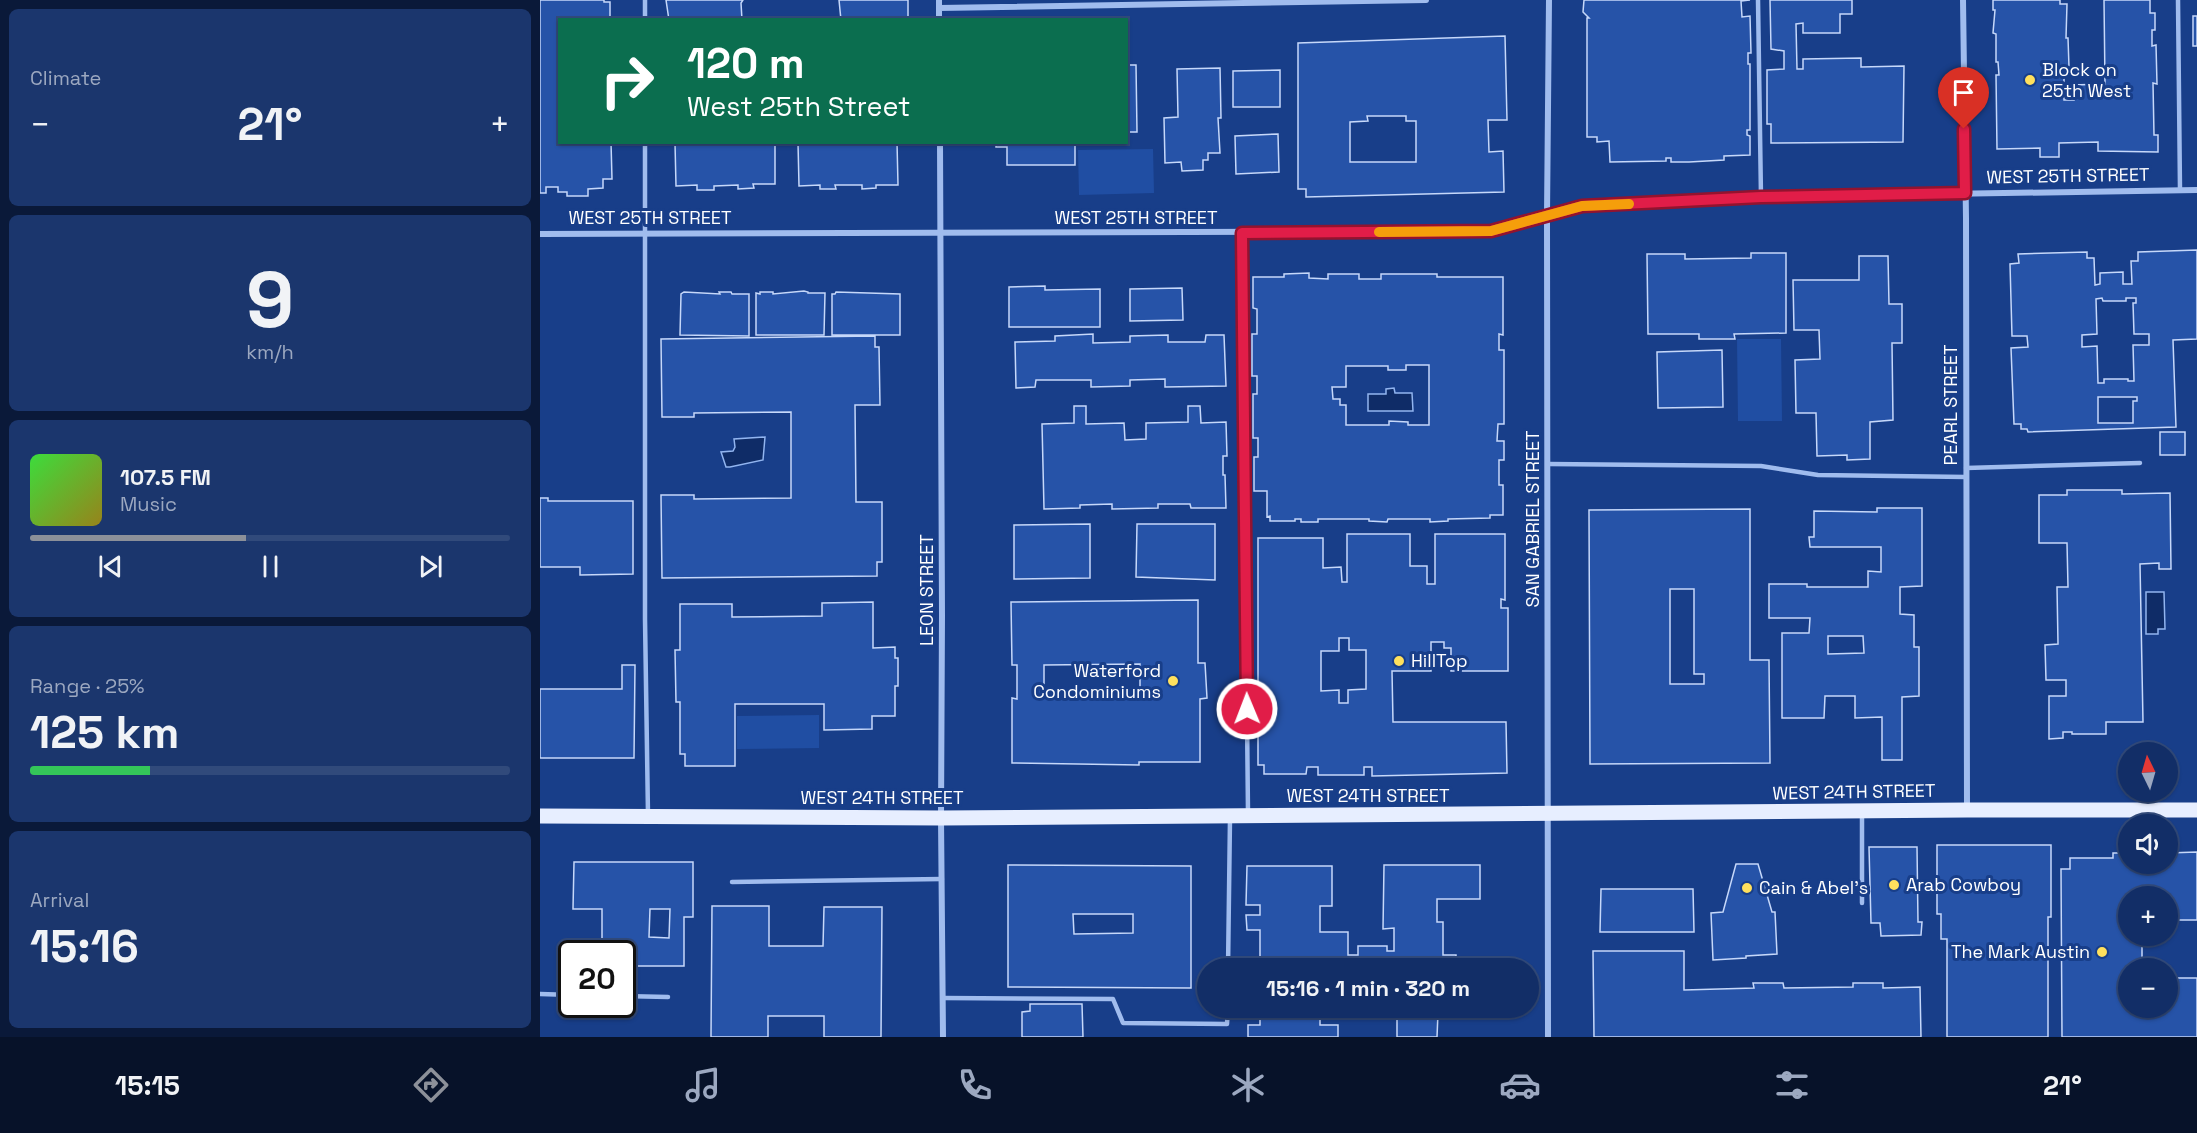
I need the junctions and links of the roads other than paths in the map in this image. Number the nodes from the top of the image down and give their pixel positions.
1 (645, 0) edge
2 (1426, 0) edge
3 (1549, 0) edge
4 (1758, 0) edge
5 (1963, 0) edge
6 (2178, 0) edge
7 (1183, 2) edge
8 (939, 4) edge
9 (645, 18) edge
10 (645, 144) edge
11 (940, 144) edge
12 (2180, 190) junction
13 (2197, 190) edge
14 (1965, 193) junction
15 (1761, 197) junction
16 (1547, 215) junction
17 (645, 233) junction
18 (942, 233) junction
19 (1242, 233) junction
20 (540, 234) edge
21 (2140, 463) dead end
22 (1548, 464) junction
23 (1966, 468) junction
24 (1966, 477) junction
25 (1967, 810) junction
26 (2197, 810) edge
27 (1862, 811) junction
28 (1549, 814) junction
29 (540, 816) edge
30 (1230, 816) junction
31 (1248, 816) junction
32 (648, 818) junction
33 (941, 818) junction
34 (942, 879) junction
35 (732, 882) dead end
36 (1863, 903) dead end
37 (1228, 958) edge
38 (540, 994) edge
39 (558, 995) edge
40 (636, 996) edge
41 (668, 997) dead end
42 (943, 998) junction
43 (1227, 1018) edge
44 (943, 1037) edge
45 (1548, 1037) edge

1 - 9 lane
2 - 7 street
3 - 16 street, SAN GABRIEL STREET
4 - 15 lane
5 - 14 street, PEARL STREET
6 - 12 lane
7 - 8 street
10 - 17 lane
11 - 18 street, LEON STREET
12 - 13 street, WEST 25TH STREET
12 - 14 street, WEST 25TH STREET
14 - 15 street, WEST 25TH STREET
14 - 23 street, PEARL STREET
15 - 16 street, WEST 25TH STREET
16 - 19 street, WEST 25TH STREET
16 - 22 street, SAN GABRIEL STREET
17 - 18 street, WEST 25TH STREET
17 - 20 street, WEST 25TH STREET
17 - 32 lane
18 - 19 street, WEST 25TH STREET
18 - 33 street, LEON STREET
19 - 31 lane
21 - 23 lane
22 - 24 lane
22 - 28 street, SAN GABRIEL STREET
23 - 24 street, PEARL STREET
24 - 25 street, PEARL STREET
25 - 26 main road, WEST 24TH STREET
25 - 27 main road, WEST 24TH STREET
27 - 28 main road, WEST 24TH STREET
27 - 36 lane
28 - 31 main road, WEST 24TH STREET
28 - 45 street, SAN GABRIEL STREET
29 - 32 main road, WEST 24TH STREET
30 - 31 main road, WEST 24TH STREET
30 - 33 main road, WEST 24TH STREET
30 - 37 lane
32 - 33 main road, WEST 24TH STREET
33 - 34 street, LEON STREET
34 - 35 lane
34 - 42 street, LEON STREET
38 - 39 lane
40 - 41 lane
42 - 43 lane
42 - 44 street, LEON STREET

